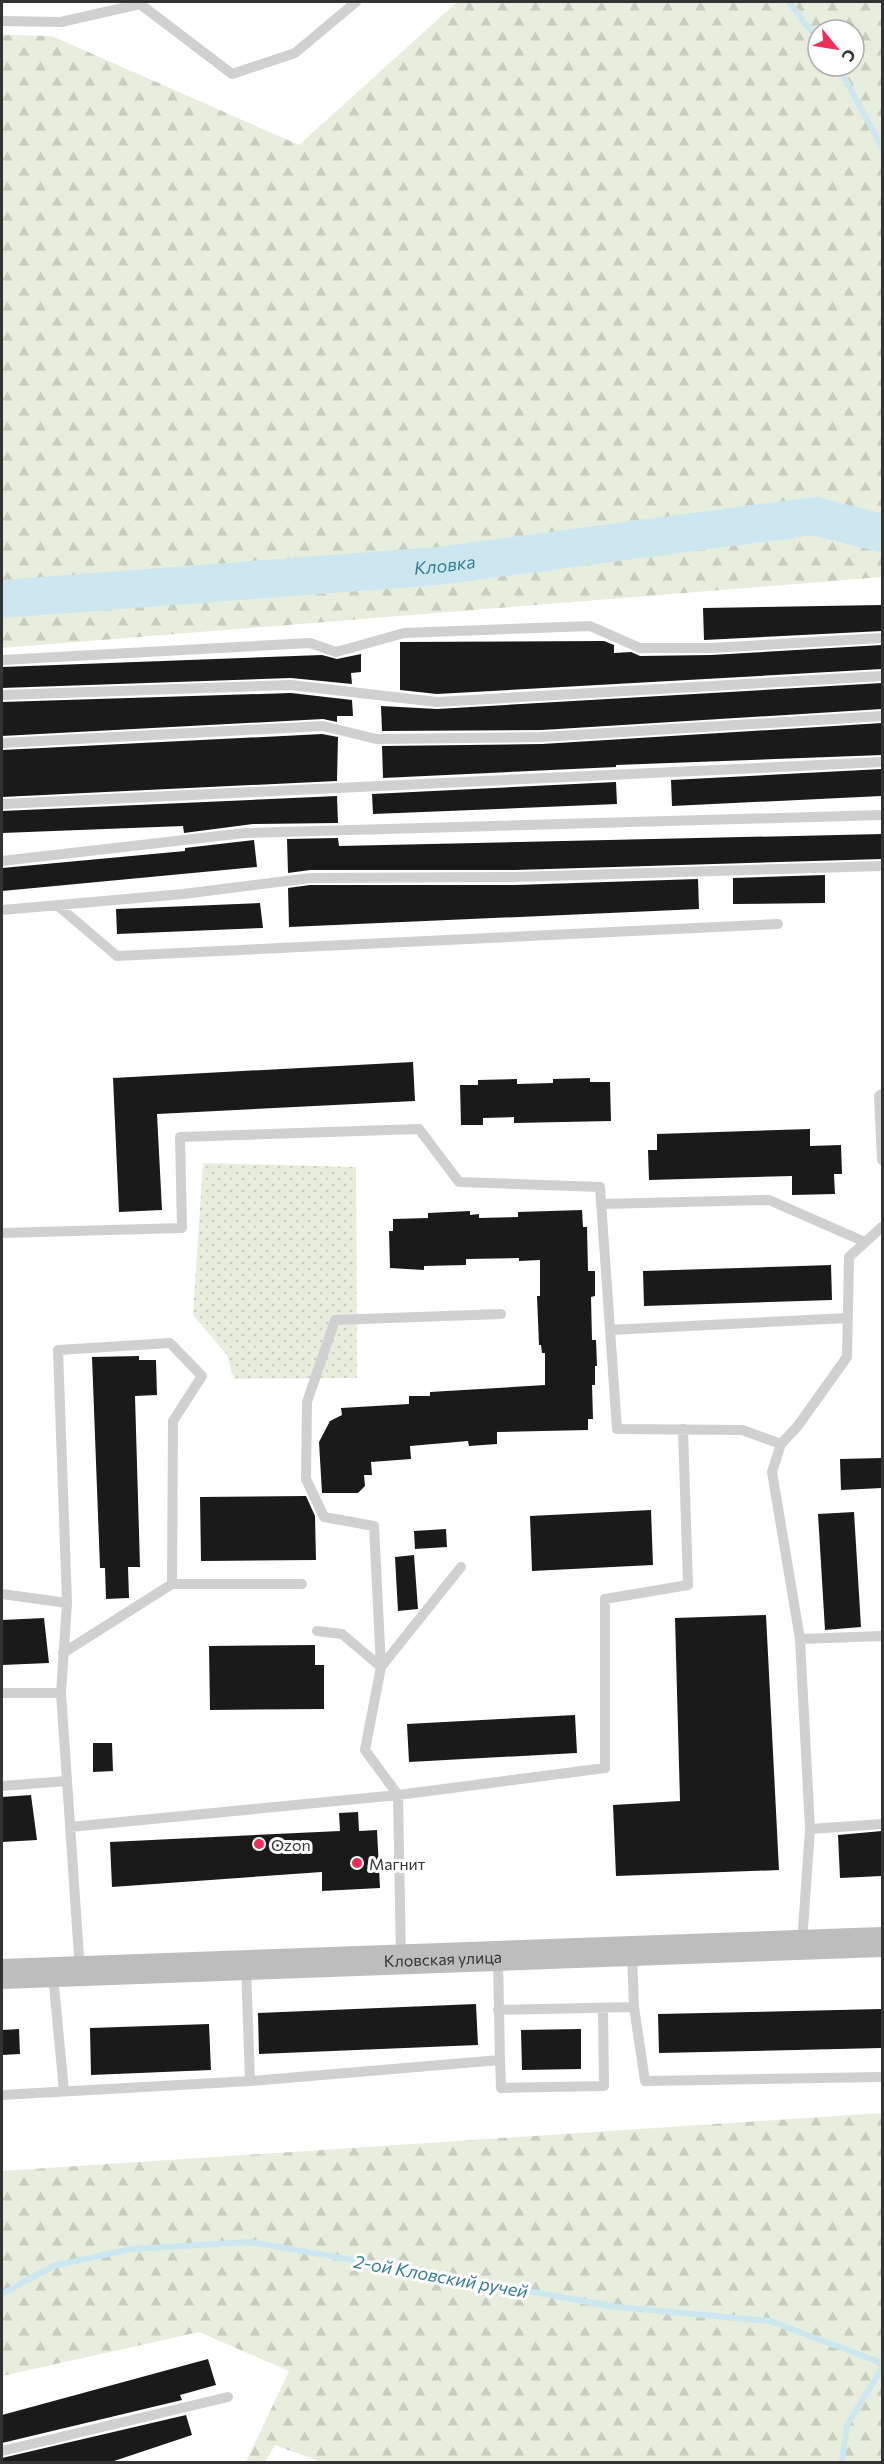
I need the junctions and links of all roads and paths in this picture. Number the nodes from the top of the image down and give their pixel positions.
1 (356, 2) edge
2 (2, 21) edge
3 (882, 638) edge
4 (2, 660) edge
5 (882, 676) edge
6 (2, 695) edge
7 (882, 716) edge
8 (2, 743) edge
9 (882, 762) edge
10 (2, 804) edge
11 (882, 815) edge
12 (2, 861) edge
13 (882, 866) edge
14 (57, 905) junction
15 (2, 910) edge
16 (778, 924) dead end
17 (882, 1094) edge
18 (882, 1160) edge
19 (601, 1204) junction
20 (882, 1227) edge
21 (2, 1233) edge
22 (865, 1242) junction
23 (501, 1314) dead end
24 (848, 1318) junction
25 (610, 1330) junction
26 (683, 1430) junction
27 (781, 1444) junction
28 (461, 1567) dead end
29 (172, 1584) junction
30 (302, 1584) dead end
31 (2, 1594) edge
32 (67, 1603) junction
33 (317, 1631) dead end
34 (882, 1636) edge
35 (800, 1639) junction
36 (63, 1653) junction
37 (381, 1667) junction
38 (2, 1693) edge
39 (61, 1693) junction
40 (67, 1781) junction
41 (2, 1786) edge
42 (398, 1795) junction
43 (882, 1824) edge
44 (70, 1827) junction
45 (810, 1829) junction
46 (882, 1942) edge
47 (801, 1945) junction
48 (631, 1951) junction
49 (498, 1956) junction
50 (401, 1959) junction
51 (246, 1965) junction
52 (66, 1971) junction
53 (2, 1974) edge
54 (603, 2007) junction
55 (634, 2007) junction
56 (498, 2010) junction
57 (500, 2060) junction
58 (882, 2077) edge
59 (250, 2081) junction
60 (64, 2091) junction
61 (2, 2095) edge
62 (228, 2397) dead end
63 (2, 2451) edge

1 - 2 lane
3 - 4 lane
5 - 6 lane
7 - 8 lane
9 - 10 lane
11 - 12 lane
13 - 14 lane
14 - 15 lane
14 - 16 lane
17 - 18 lane
19 - 21 lane
19 - 22 lane
19 - 25 lane
20 - 22 lane
22 - 24 lane
23 - 37 lane
24 - 25 lane
24 - 27 lane
25 - 26 lane
26 - 27 lane
26 - 42 lane
27 - 35 lane
28 - 37 lane
29 - 30 lane
29 - 32 lane
29 - 36 lane
31 - 32 lane
32 - 36 lane
33 - 37 lane
34 - 35 lane
35 - 45 lane
36 - 39 lane
37 - 42 lane
38 - 39 lane
39 - 40 lane
40 - 41 lane
40 - 44 lane
42 - 44 lane
42 - 50 lane
43 - 45 lane
44 - 52 lane
45 - 47 lane
46 - 47 street, Кловская улица
47 - 48 street, Кловская улица
48 - 49 street, Кловская улица
48 - 55 lane
49 - 50 street, Кловская улица
49 - 56 lane
50 - 51 street, Кловская улица
51 - 52 street, Кловская улица
51 - 59 lane
52 - 53 street, Кловская улица
52 - 60 lane
54 - 55 lane
54 - 56 lane
54 - 57 lane
55 - 58 lane
56 - 57 lane
57 - 59 lane
59 - 60 lane
60 - 61 lane
62 - 63 lane

